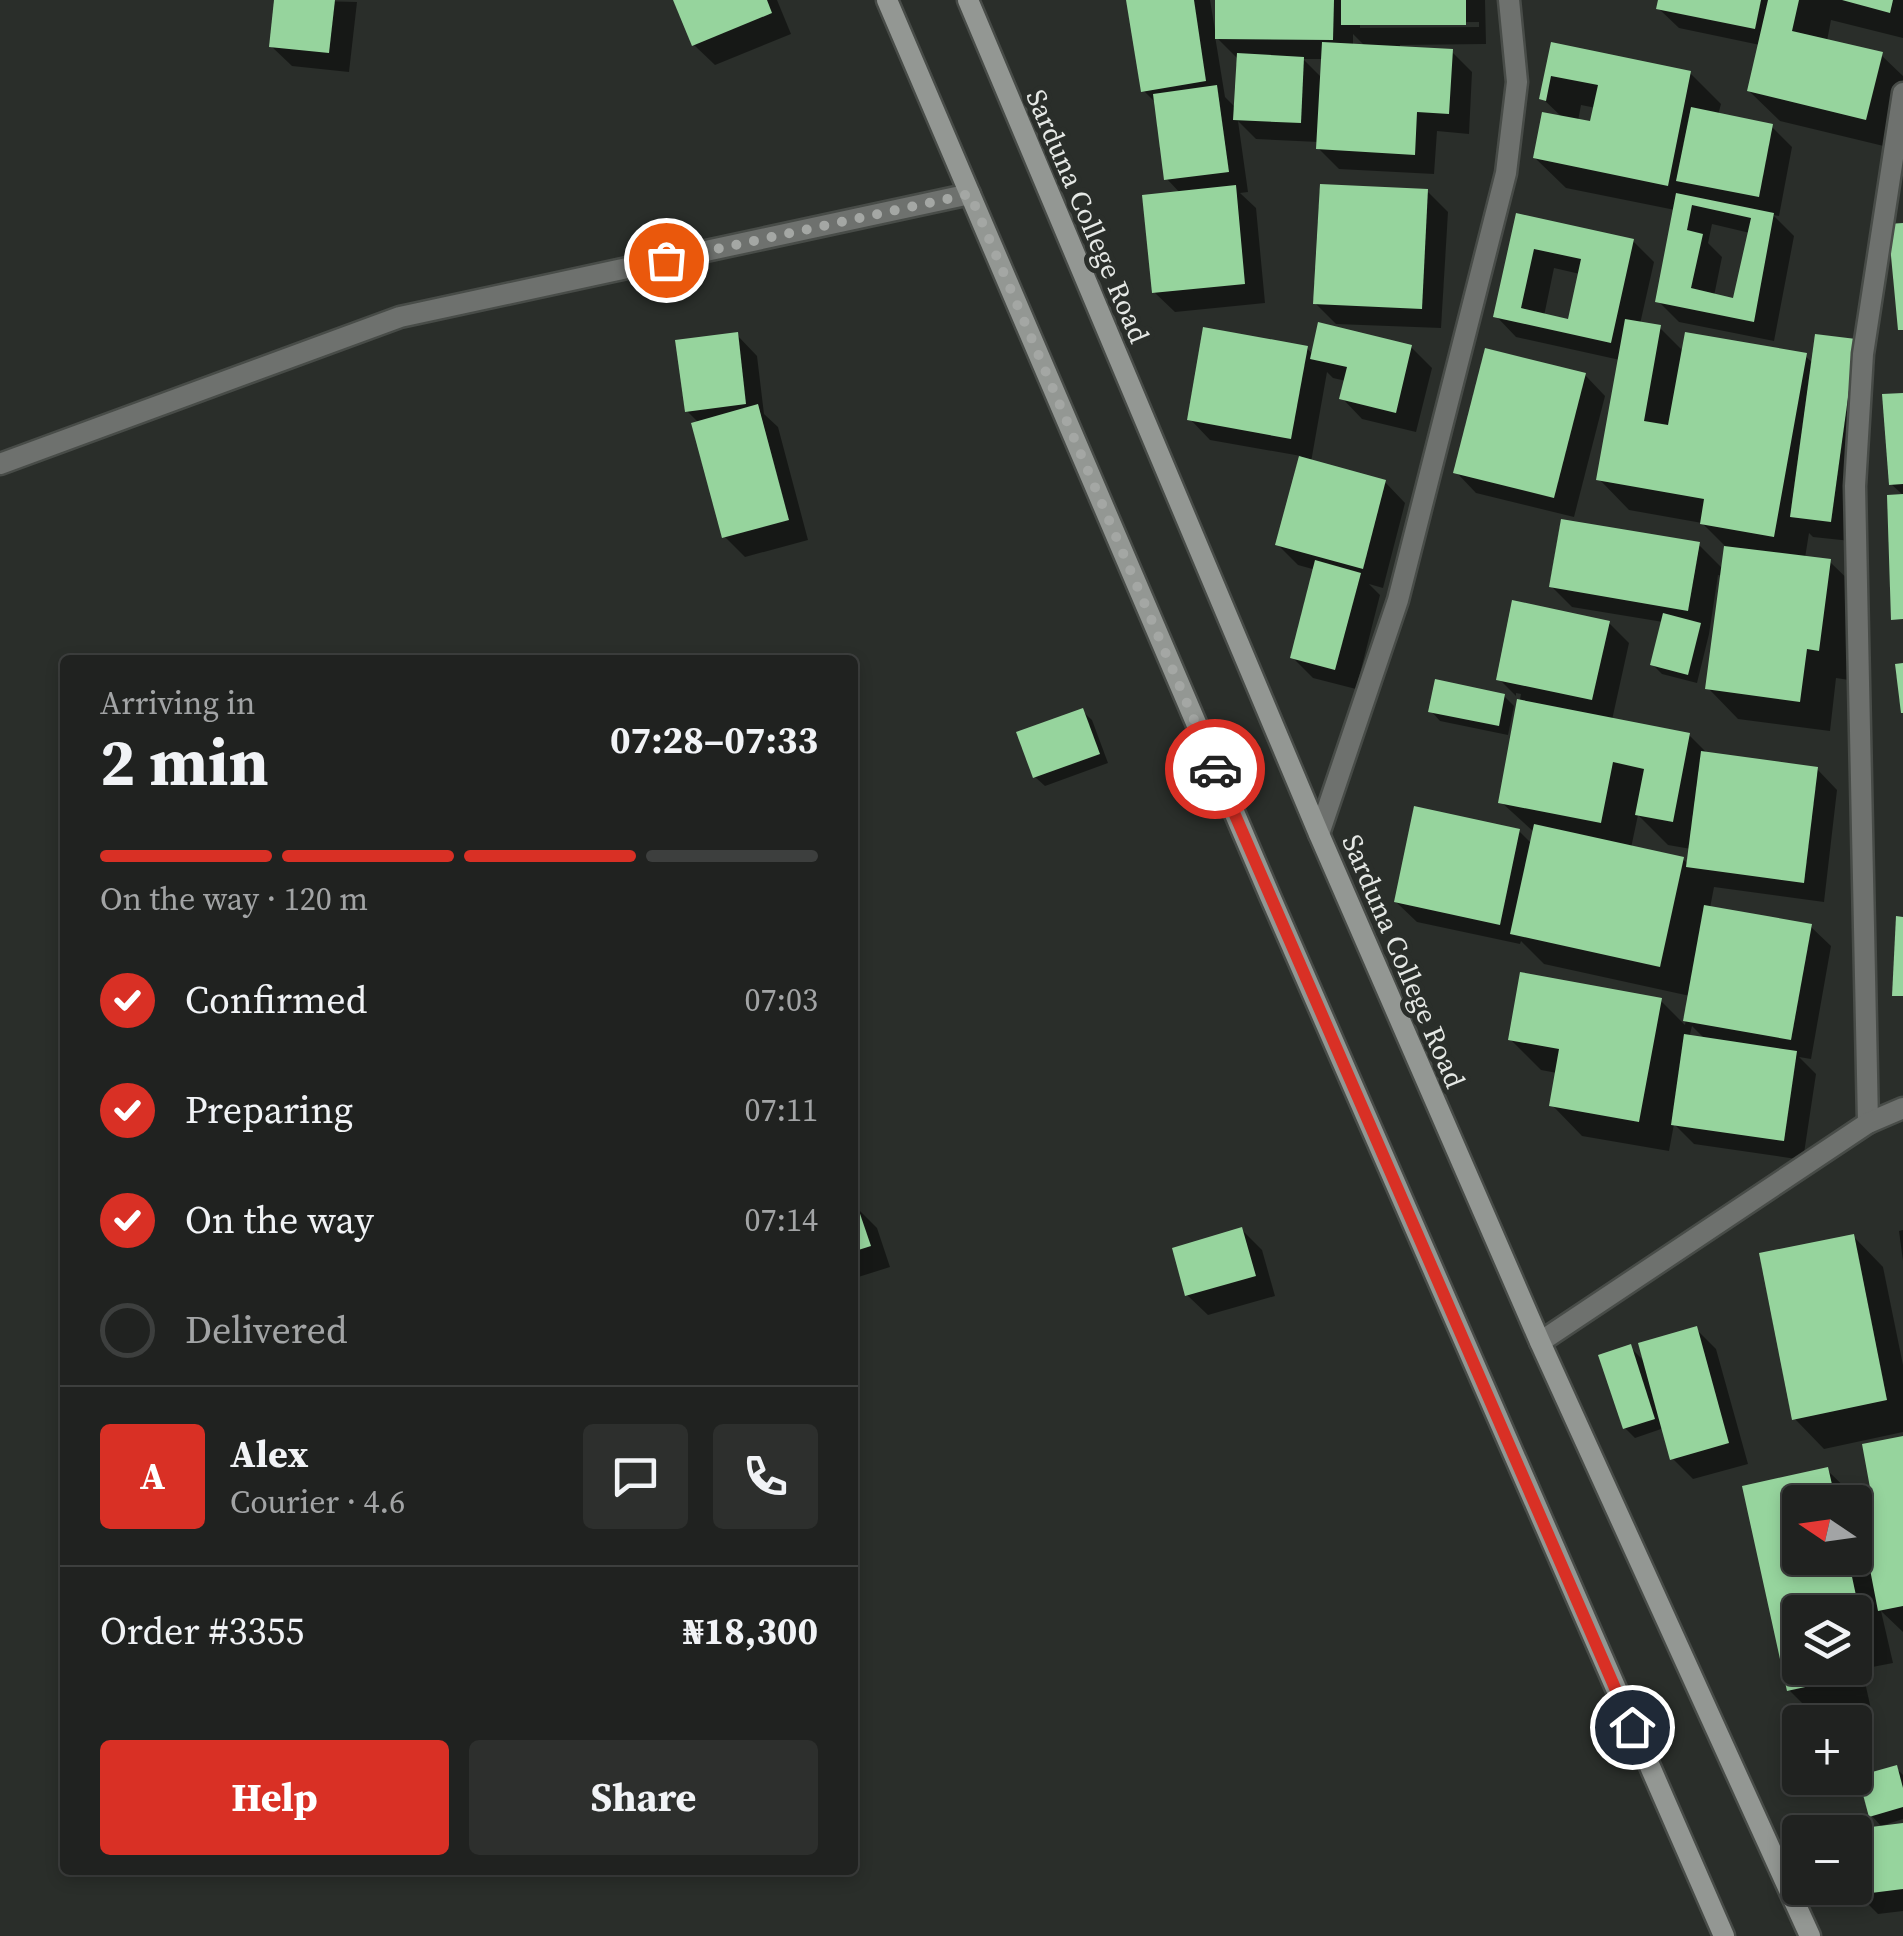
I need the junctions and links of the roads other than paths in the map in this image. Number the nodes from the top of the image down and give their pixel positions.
1 (887, 0) edge
2 (968, 0) edge
3 (1509, 0) edge
4 (1903, 93) edge
5 (970, 194) junction
6 (0, 464) edge
7 (1319, 834) junction
8 (1903, 1108) edge
9 (1868, 1122) junction
10 (1540, 1342) junction
11 (1724, 1936) edge
12 (1810, 1936) edge

1 - 5 street
2 - 7 street, Sarduna College Road
3 - 7 street
4 - 9 street
5 - 6 street
5 - 11 street
7 - 10 street, Sarduna College Road
8 - 9 street
9 - 10 street
10 - 12 street, Sarduna College Road

